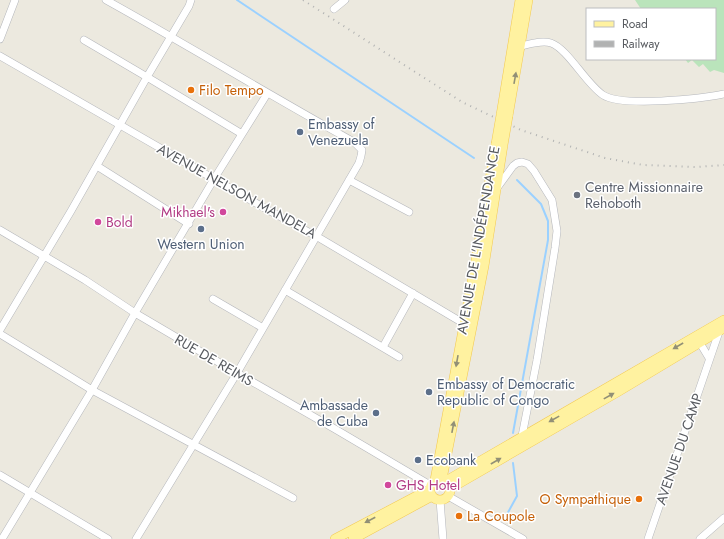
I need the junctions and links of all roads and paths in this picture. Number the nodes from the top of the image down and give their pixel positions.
1 (15, 0) edge
2 (106, 0) edge
3 (191, 0) edge
4 (345, 0) edge
5 (520, 0) edge
6 (528, 0) edge
7 (334, 9) dead end
8 (171, 36) junction
9 (0, 39) edge
10 (84, 40) dead end
11 (521, 46) junction
12 (0, 56) edge
13 (147, 76) junction
14 (267, 94) junction
15 (724, 94) edge
16 (504, 116) junction
17 (120, 125) junction
18 (242, 134) junction
19 (499, 144) junction
20 (97, 166) junction
21 (214, 179) junction
22 (349, 180) junction
23 (496, 190) junction
24 (410, 212) dead end
25 (188, 224) junction
26 (0, 230) edge
27 (316, 236) junction
28 (45, 256) junction
29 (285, 290) junction
30 (413, 293) junction
31 (213, 299) dead end
32 (135, 313) junction
33 (722, 325) edge
34 (468, 326) junction
35 (263, 328) junction
36 (0, 330) edge
37 (0, 334) edge
38 (698, 340) junction
39 (383, 347) junction
40 (399, 357) dead end
41 (709, 358) junction
42 (237, 373) junction
43 (92, 390) junction
44 (522, 436) junction
45 (194, 444) junction
46 (0, 475) edge
47 (439, 488) junction
48 (30, 493) junction
49 (293, 498) dead end
50 (724, 518) edge
51 (2, 539) edge
52 (108, 539) edge
53 (136, 539) edge
54 (335, 539) edge
55 (353, 539) edge
56 (443, 539) edge
57 (523, 539) edge
58 (648, 539) edge
59 (700, 539) edge

1 - 9 street
2 - 8 street
3 - 8 street
4 - 7 street
5 - 16 main road, AVENUE DE L'INDÉPENDANCE
6 - 11 main road, AVENUE DE L'INDÉPENDANCE
8 - 13 street
8 - 14 street
10 - 13 street
11 - 15 street
16 -> 11 main road, AVENUE DE L'INDÉPENDANCE
12 - 17 street, AVENUE NELSON MANDELA
13 - 17 street
13 - 18 street
14 - 18 street
14 - 22 street
16 - 19 main road, AVENUE DE L'INDÉPENDANCE, bridge
17 - 20 street
17 - 21 street, AVENUE NELSON MANDELA
18 - 21 street
19 - 23 main road, AVENUE DE L'INDÉPENDANCE
19 - 34 main road, AVENUE DE L'INDÉPENDANCE
20 - 25 street
20 - 28 street
21 - 25 street
21 - 27 street, AVENUE NELSON MANDELA
22 - 24 street
22 - 27 street
23 - 34 main road, AVENUE DE L'INDÉPENDANCE
23 - 44 street
25 - 32 street
26 - 28 street, RUE DE REIMS
27 - 29 street
27 - 30 street, AVENUE NELSON MANDELA
28 - 32 street, RUE DE REIMS
28 - 36 street
29 - 35 street
29 - 39 street
30 - 34 street, AVENUE NELSON MANDELA
30 - 39 street
31 - 35 street
32 - 42 street, RUE DE REIMS
32 - 43 street
33 - 38 main road
33 - 41 street, AVENUE DU CAMP
34 - 47 main road, AVENUE DE L'INDÉPENDANCE
35 - 42 street
37 - 43 street
38 - 41 street
38 -> 44 main road
47 -> 38 main road
39 - 40 street
41 - 58 street, AVENUE DU CAMP
42 - 45 street
42 - 47 street, RUE DE REIMS
43 - 45 street
43 - 48 street
44 - 47 main road
45 - 49 street
45 - 53 street
46 - 48 street
47 -> 54 main road
47 - 55 main road
47 - 56 street
47 - 57 street, RUE DE REIMS
48 - 51 street
48 - 52 street
50 - 59 street

